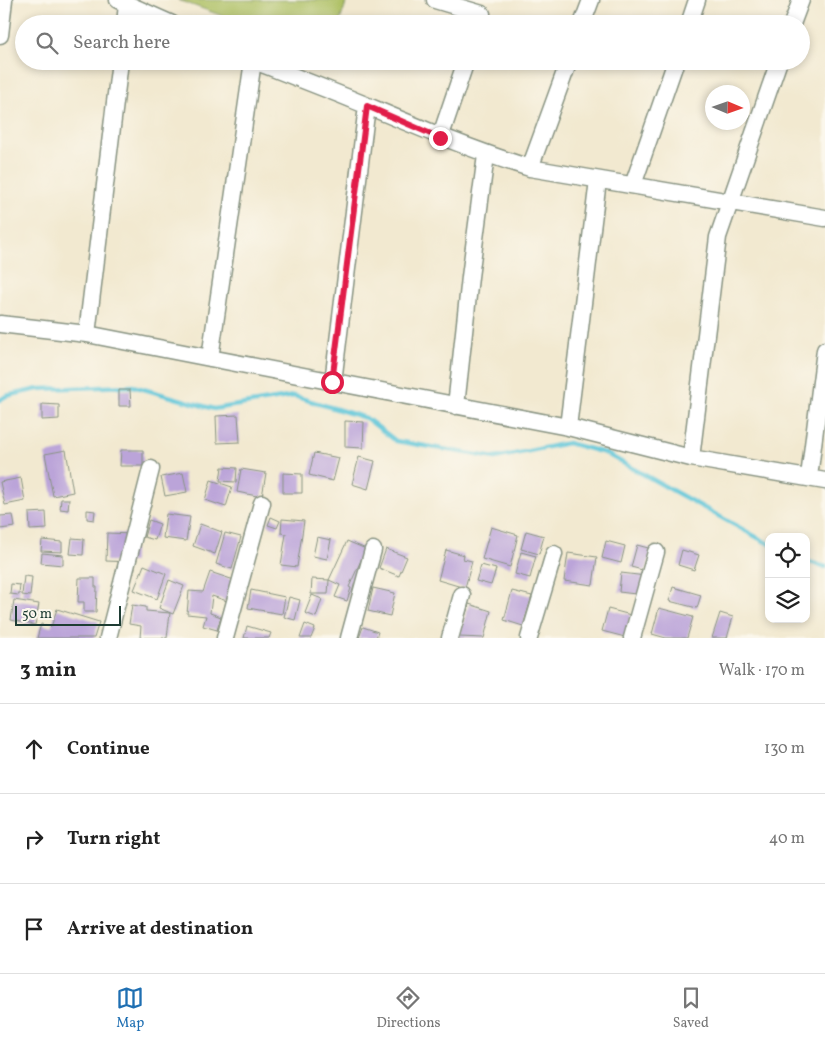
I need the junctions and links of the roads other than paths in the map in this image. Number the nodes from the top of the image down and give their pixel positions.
1 (4, 0) edge
2 (435, 0) edge
3 (591, 0) edge
4 (697, 0) edge
5 (801, 0) edge
6 (123, 2) edge
7 (483, 13) edge
8 (124, 15) edge
9 (152, 15) edge
10 (585, 15) edge
11 (691, 15) edge
12 (795, 15) edge
13 (0, 35) edge
14 (119, 70) edge
15 (253, 70) edge
16 (277, 70) edge
17 (463, 70) edge
18 (565, 70) edge
19 (673, 70) edge
20 (776, 70) edge
21 (367, 106) junction
22 (440, 138) junction
23 (486, 155) junction
24 (530, 168) junction
25 (598, 180) junction
26 (633, 185) junction
27 (730, 202) junction
28 (825, 218) edge
29 (0, 324) edge
30 (87, 334) junction
31 (825, 350) edge
32 (210, 358) junction
33 (332, 382) junction
34 (456, 406) junction
35 (568, 427) junction
36 (691, 458) junction
37 (151, 470) dead end
38 (817, 479) edge
39 (262, 503) dead end
40 (373, 550) dead end
41 (656, 552) dead end
42 (554, 554) dead end
43 (462, 595) dead end
44 (108, 638) edge
45 (226, 638) edge
46 (349, 638) edge
47 (450, 638) edge
48 (529, 638) edge
49 (632, 638) edge

1 - 13 street
2 - 7 street
3 - 10 street
4 - 11 street
5 - 12 street
6 - 8 street
6 - 9 street
14 - 30 street
15 - 32 street
16 - 21 street
17 - 22 street
18 - 24 street
19 - 26 street
20 - 27 street
21 - 22 street
21 - 33 street
22 - 23 street
23 - 24 street
23 - 34 street
24 - 25 street
25 - 26 street
25 - 35 street
26 - 27 street
27 - 28 street
27 - 36 street
29 - 30 street
30 - 32 street
31 - 38 street
32 - 33 street
33 - 34 street
34 - 35 street
35 - 36 street
36 - 38 street
37 - 44 street
39 - 45 street
40 - 46 street
41 - 49 street
42 - 48 street
43 - 47 street

